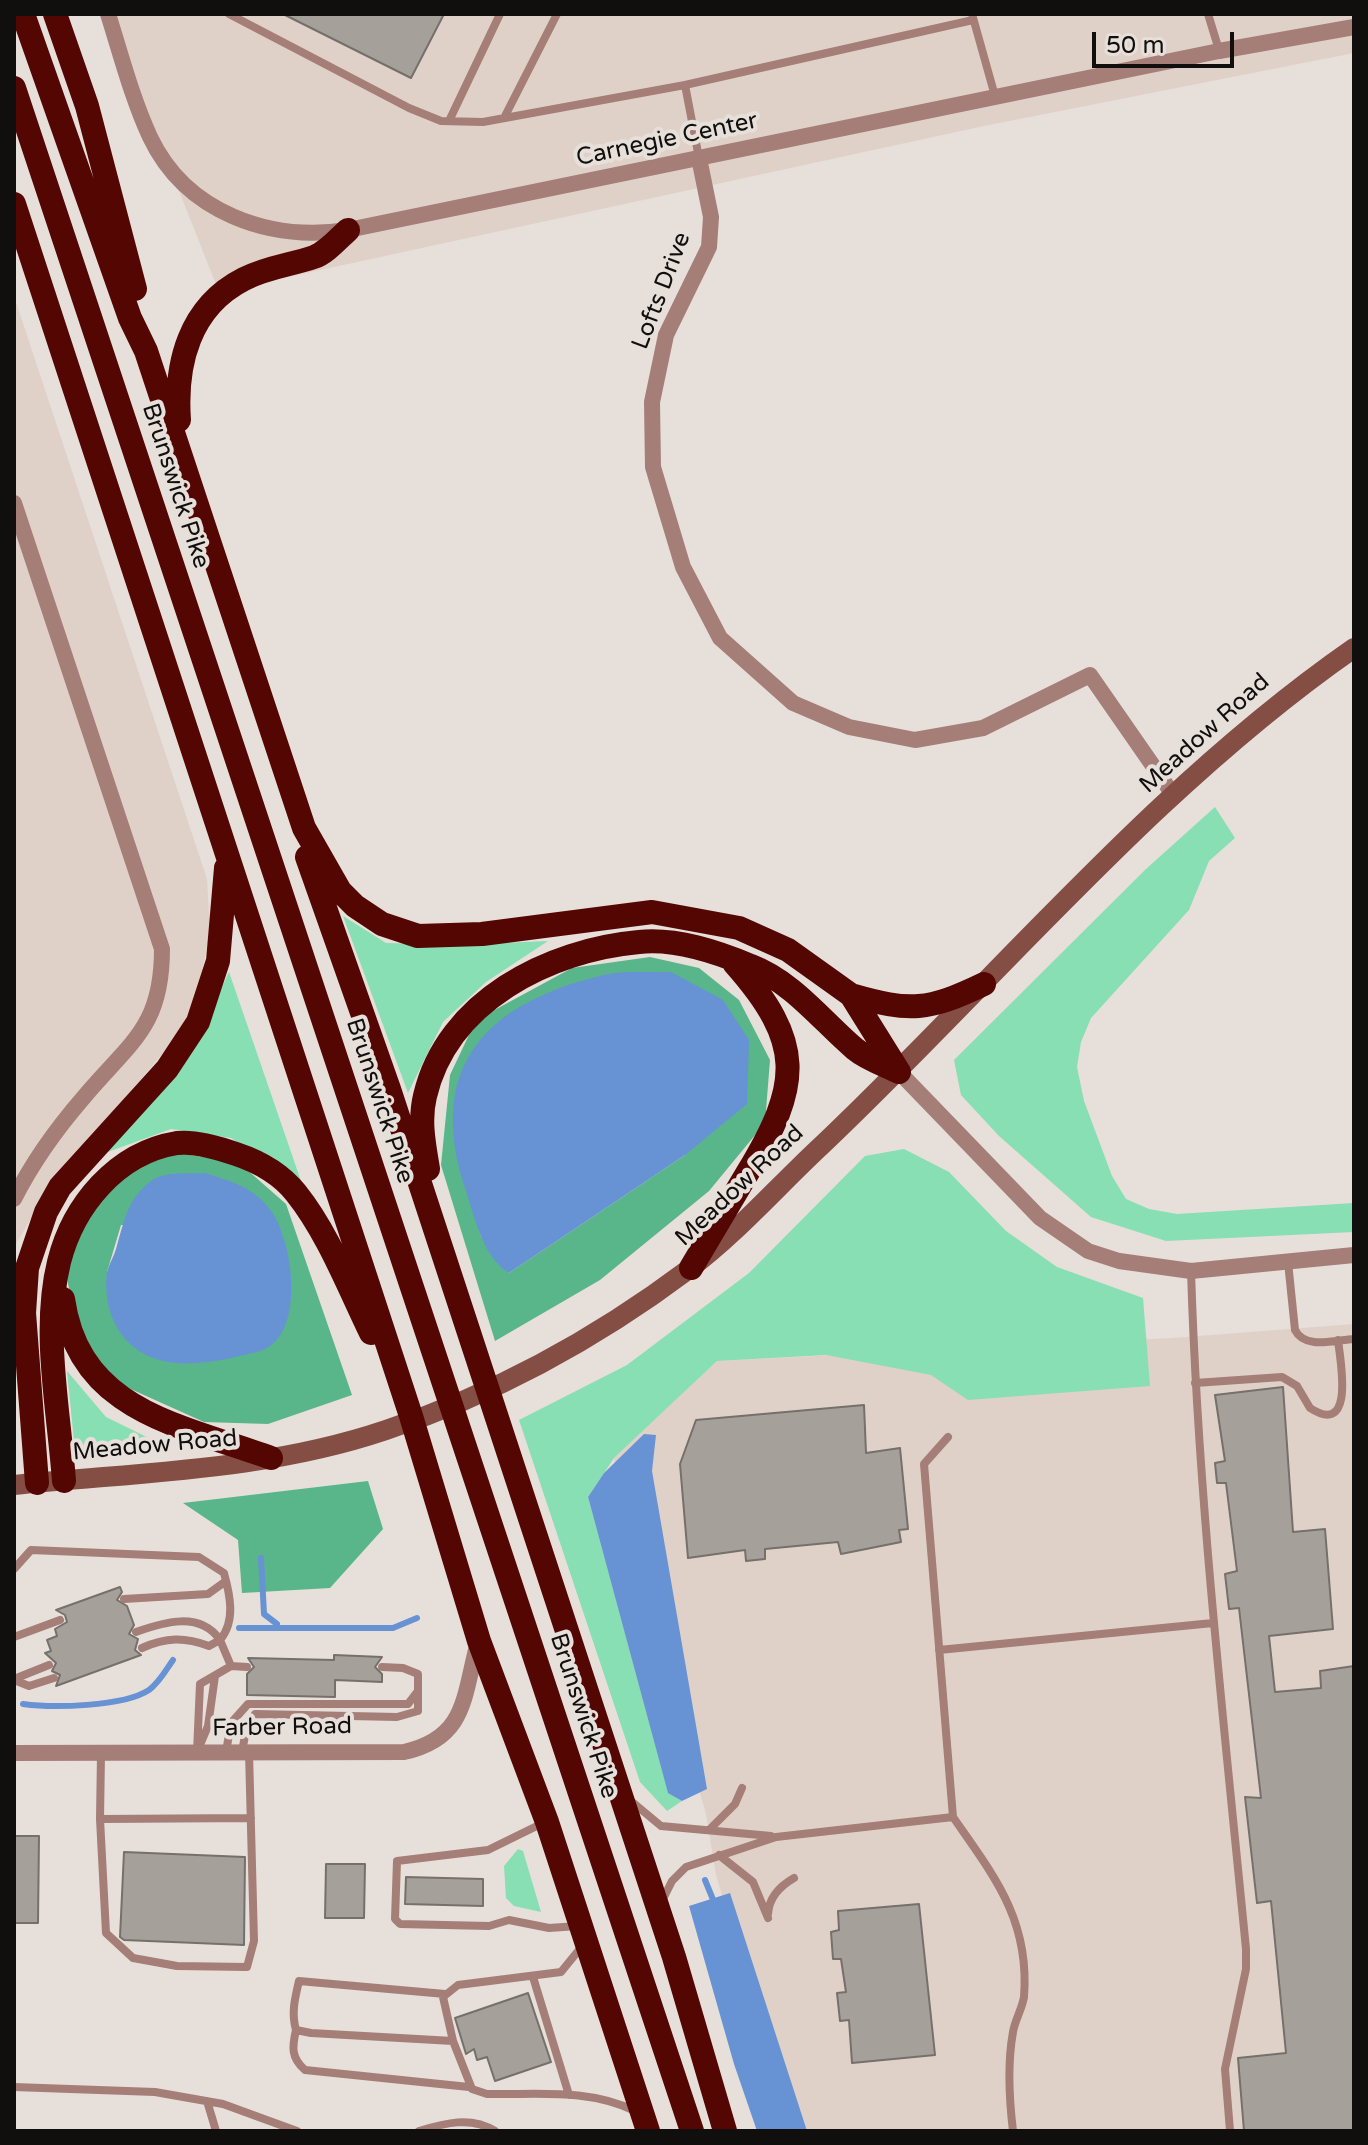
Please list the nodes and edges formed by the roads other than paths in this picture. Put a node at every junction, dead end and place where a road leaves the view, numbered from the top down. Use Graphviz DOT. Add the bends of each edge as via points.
graph roads {
  1 [pos="23,14"];
  2 [pos="55,14"];
  3 [pos="108,14"];
  4 [pos="229,14"];
  5 [pos="500,14"];
  6 [pos="557,14"];
  7 [pos="1208,14"];
  8 [pos="973,17"];
  9 [pos="1354,27"];
  10 [pos="1219,51"];
  11 [pos="685,85"];
  12 [pos="14,88"];
  13 [pos="995,97"];
  14 [pos="504,118"];
  15 [pos="449,121"];
  16 [pos="699,158"];
  17 [pos="14,204"];
  18 [pos="348,230"];
  19 [pos="146,351"];
  20 [pos="181,450"];
  21 [pos="14,503"];
  22 [pos="1354,648"];
  23 [pos="1174,796"];
  24 [pos="304,828"];
  25 [pos="227,857"];
  26 [pos="730,958"];
  27 [pos="984,984"];
  28 [pos="851,995"];
  29 [pos="899,1072"];
  30 [pos="14,1199"];
  31 [pos="1354,1255"];
  32 [pos="1288,1261"];
  33 [pos="445,1263"];
  34 [pos="59,1264"];
  35 [pos="691,1268"];
  36 [pos="1191,1271"];
  37 [pos="1354,1339"];
  38 [pos="1338,1340"];
  39 [pos="1195,1383"];
  40 [pos="411,1416"];
  41 [pos="948,1437"];
  42 [pos="271,1458"];
  43 [pos="64,1481"];
  44 [pos="25,1484"];
  45 [pos="14,1569"];
  46 [pos="226,1581"];
  47 [pos="124,1599"];
  48 [pos="60,1620"];
  49 [pos="1213,1623"];
  50 [pos="136,1632"];
  51 [pos="14,1637"];
  52 [pos="220,1640"];
  53 [pos="479,1641"];
  54 [pos="142,1648"];
  55 [pos="939,1650"];
  56 [pos="49,1665"];
  57 [pos="231,1666"];
  58 [pos="247,1667"];
  59 [pos="382,1667"];
  60 [pos="215,1676"];
  61 [pos="54,1678"];
  62 [pos="14,1679"];
  63 [pos="418,1691"];
  64 [pos="239,1752"];
  65 [pos="14,1753"];
  66 [pos="197,1753"];
  67 [pos="101,1754"];
  68 [pos="616,1786"];
  69 [pos="742,1788"];
  70 [pos="953,1817"];
  71 [pos="251,1818"];
  72 [pos="100,1819"];
  73 [pos="547,1822"];
  74 [pos="710,1829"];
  75 [pos="776,1837"];
  76 [pos="719,1855"];
  77 [pos="794,1878"];
  78 [pos="658,1909"];
  79 [pos="584,1934"];
  80 [pos="533,1977"];
  81 [pos="445,1994"];
  82 [pos="296,2030"];
  83 [pos="453,2041"];
  84 [pos="14,2087"];
  85 [pos="469,2087"];
  86 [pos="569,2095"];
  87 [pos="207,2101"];
  88 [pos="262,2120"];
  89 [pos="645,2123"];
  90 [pos="216,2131"];
  91 [pos="265,2131"];
  92 [pos="297,2131"];
  93 [pos="419,2131"];
  94 [pos="495,2131"];
  95 [pos="692,2131"];
  96 [pos="725,2131"];
  97 [pos="1013,2131"];
  98 [pos="1230,2131"];
  1 -- 19 [label="highway"];
  2 -- 19 [label="highway" via="87,106 142,317"];
  3 -- 18 [label="street, Carnegie Center" via="151,140 191,191 216,209 271,231"];
  4 -- 15 [label="lane" via="409,108"];
  5 -- 15 [label="lane"];
  6 -- 14 [label="lane"];
  7 -- 10 [label="lane"];
  8 -- 11 [label="lane"];
  8 -- 13 [label="lane"];
  9 -- 10 [label="street, Carnegie Center"];
  10 -- 13 [label="street, Carnegie Center"];
  11 -- 14 [label="lane"];
  11 -- 16 [label="lane"];
  12 -- 95 [label="highway, Brunswick Pike"];
  13 -- 16 [label="street, Carnegie Center"];
  14 -- 15 [label="lane"];
  16 -- 18 [label="street, Carnegie Center"];
  16 -- 23 [label="street, Lofts Drive" via="711,217 709,247 666,335 652,402 653,467 683,567 720,638 793,703 849,727 915,740 983,728 1090,675"];
  17 -- 25 [label="highway"];
  18 -- 20 [label="highway" via="318,256 243,279 200,320 187,342 176,381"];
  19 -- 20 [label="highway"];
  20 -- 24 [label="highway"];
  21 -- 30 [label="street" via="162,949 162,968 161,986 141,1035 83,1098"];
  22 -- 23 [label="street, Meadow Road" via="1286,696"];
  23 -- 27 [label="street, Meadow Road"];
  24 -- 28 [label="highway" via="340,891 355,906 382,924 418,936 482,934 652,912 739,928 788,950"];
  24 -- 33 [label="highway" via="303,844"];
  25 -- 40 [label="highway"];
  25 -- 44 [label="highway" via="218,961 198,1022 167,1069 60,1187 30,1256 24,1313"];
  26 -- 29 [label="highway" via="755,967 858,1052"];
  26 -- 33 [label="highway" via="686,945 641,941 596,950 513,981 456,1032 432,1071 422,1136"];
  26 -- 35 [label="highway" via="776,1019 786,1048 786,1097 764,1146"];
  27 -- 28 [label="highway" via="942,1004 911,1007"];
  27 -- 29 [label="street, Meadow Road"];
  28 -- 29 [label="highway"];
  29 -- 35 [label="street, Meadow Road"];
  29 -- 36 [label="street" via="1018,1197 1062,1234 1088,1251 1119,1261"];
  31 -- 32 [label="street"];
  32 -- 36 [label="street"];
  32 -- 38 [label="lane" via="1297,1334 1308,1342"];
  33 -- 68 [label="highway"];
  34 -- 40 [label="highway" via="85,1201 111,1173 141,1157 176,1143 195,1144 264,1164 296,1193 318,1230"];
  34 -- 42 [label="highway" via="75,1347 115,1395 150,1416"];
  34 -- 43 [label="highway" via="52,1326"];
  35 -- 42 [label="street, Meadow Road" via="530,1370 436,1413 349,1441"];
  36 -- 39 [label="lane"];
  37 -- 38 [label="lane"];
  38 -- 39 [label="lane" via="1344,1398 1330,1412 1310,1408 1297,1386 1282,1377"];
  39 -- 49 [label="lane"];
  40 -- 53 [label="highway"];
  41 -- 55 [label="lane" via="924,1464"];
  42 -- 43 [label="street, Meadow Road" via="237,1467"];
  43 -- 44 [label="street, Meadow Road"];
  45 -- 46 [label="lane" via="31,1550 167,1555 199,1557 224,1573"];
  46 -- 47 [label="lane" via="208,1594"];
  46 -- 52 [label="lane" via="231,1597 228,1630"];
  48 -- 51 [label="lane"];
  49 -- 55 [label="lane"];
  49 -- 98 [label="lane" via="1246,1949 1225,2069"];
  50 -- 52 [label="lane" via="190,1621 212,1628"];
  52 -- 54 [label="lane" via="209,1646 187,1637"];
  52 -- 57 [label="lane"];
  53 -- 64 [label="street, Farber Road" via="455,1725 432,1746 404,1752"];
  53 -- 73 [label="highway"];
  55 -- 70 [label="lane"];
  56 -- 62 [label="lane"];
  57 -- 58 [label="lane"];
  57 -- 60 [label="lane"];
  59 -- 63 [label="lane" via="418,1674"];
  60 -- 66 [label="lane" via="208,1726"];
  60 -- 66 [label="lane" via="200,1684"];
  61 -- 62 [label="lane" via="29,1686"];
  63 -- 64 [label="lane" via="418,1711 397,1717 255,1714"];
  63 -- 64 [label="lane" via="408,1704 396,1705 248,1704 231,1723"];
  64 -- 66 [label="street, Farber Road"];
  64 -- 71 [label="lane"];
  65 -- 67 [label="street, Farber Road"];
  66 -- 67 [label="street, Farber Road"];
  67 -- 72 [label="lane"];
  68 -- 74 [label="lane" via="661,1826"];
  68 -- 78 [label="highway"];
  69 -- 74 [label="lane" via="735,1804"];
  70 -- 75 [label="lane"];
  70 -- 97 [label="lane" via="1011,1904 1023,1954 1024,1999 1013,2031 1009,2086"];
  71 -- 72 [label="lane"];
  71 -- 72 [label="lane" via="254,1941 247,1967 177,1966 133,1958 106,1933"];
  73 -- 79 [label="highway"];
  73 -- 79 [label="lane" via="488,1850 397,1861 395,1919 400,1924 489,1926 509,1920"];
  74 -- 75 [label="lane"];
  75 -- 76 [label="lane"];
  76 -- 77 [label="lane" via="753,1882 768,1918 768,1904"];
  76 -- 78 [label="lane" via="686,1867"];
  78 -- 96 [label="highway"];
  79 -- 80 [label="lane" via="561,1972"];
  79 -- 89 [label="highway"];
  80 -- 81 [label="lane" via="458,1985"];
  80 -- 86 [label="lane"];
  81 -- 82 [label="lane" via="299,1981 293,2004"];
  81 -- 83 [label="lane"];
  82 -- 83 [label="lane"];
  82 -- 85 [label="lane" via="292,2050 305,2070"];
  83 -- 85 [label="lane"];
  84 -- 87 [label="lane" via="155,2092"];
  85 -- 86 [label="lane" via="487,2094"];
  86 -- 89 [label="lane" via="613,2100"];
  87 -- 88 [label="lane"];
  87 -- 90 [label="lane"];
  88 -- 91 [label="lane"];
  88 -- 92 [label="lane"];
  93 -- 94 [label="lane" via="459,2121"];
}
